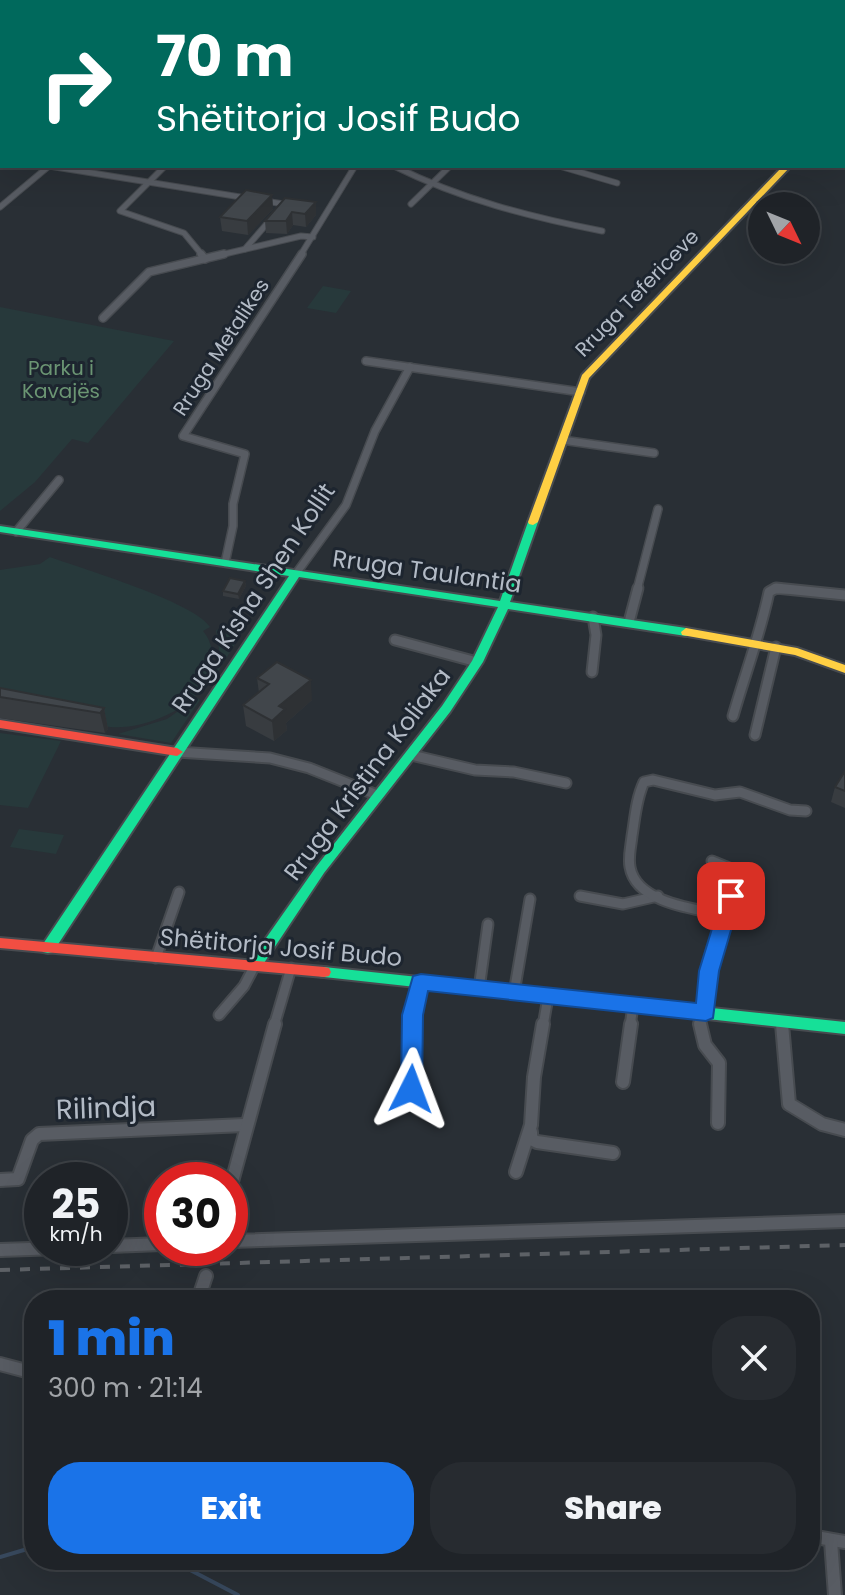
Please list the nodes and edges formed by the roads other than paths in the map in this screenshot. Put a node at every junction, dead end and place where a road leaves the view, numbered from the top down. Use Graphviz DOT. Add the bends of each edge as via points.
graph roads {
  1 [pos="513,0"];
  2 [pos="534,0"];
  3 [pos="47,168"];
  4 [pos="61,168"];
  5 [pos="163,168"];
  6 [pos="354,168"];
  7 [pos="399,168"];
  8 [pos="448,168"];
  9 [pos="566,168"];
  10 [pos="785,168"];
  11 [pos="148,182"];
  12 [pos="617,183"];
  13 [pos="429,184"];
  14 [pos="284,204"];
  15 [pos="411,204"];
  16 [pos="299,206"];
  17 [pos="0,207"];
  18 [pos="314,208"];
  19 [pos="329,211"];
  20 [pos="602,231"];
  21 [pos="313,237"];
  22 [pos="245,249"];
  23 [pos="205,259"];
  24 [pos="103,318"];
  25 [pos="366,361"];
  26 [pos="410,367"];
  27 [pos="581,392"];
  28 [pos="562,440"];
  29 [pos="654,453"];
  30 [pos="59,480"];
  31 [pos="658,509"];
  32 [pos="0,529"];
  33 [pos="16,532"];
  34 [pos="225,563"];
  35 [pos="295,575"];
  36 [pos="845,595"];
  37 [pos="504,605"];
  38 [pos="593,617"];
  39 [pos="629,622"];
  40 [pos="395,640"];
  41 [pos="755,644"];
  42 [pos="776,647"];
  43 [pos="477,662"];
  44 [pos="845,669"];
  45 [pos="592,672"];
  46 [pos="733,716"];
  47 [pos="0,724"];
  48 [pos="755,735"];
  49 [pos="177,752"];
  50 [pos="411,755"];
  51 [pos="566,783"];
  52 [pos="377,795"];
  53 [pos="806,811"];
  54 [pos="712,861"];
  55 [pos="179,892"];
  56 [pos="580,896"];
  57 [pos="658,896"];
  58 [pos="530,899"];
  59 [pos="724,915"];
  60 [pos="488,924"];
  61 [pos="0,943"];
  62 [pos="48,948"];
  63 [pos="156,958"];
  64 [pos="255,965"];
  65 [pos="291,968"];
  66 [pos="421,982"];
  67 [pos="479,989"];
  68 [pos="514,993"];
  69 [pos="548,997"];
  70 [pos="633,1006"];
  71 [pos="701,1012"];
  72 [pos="219,1015"];
  73 [pos="782,1021"];
  74 [pos="845,1028"];
  75 [pos="623,1082"];
  76 [pos="411,1089"];
  77 [pos="718,1123"];
  78 [pos="245,1125"];
  79 [pos="531,1125"];
  80 [pos="845,1130"];
  81 [pos="613,1153"];
  82 [pos="236,1162"];
  83 [pos="516,1172"];
  84 [pos="0,1180"];
  85 [pos="845,1221"];
  86 [pos="248,1240"];
  87 [pos="24,1249"];
  88 [pos="0,1250"];
  89 [pos="206,1276"];
  90 [pos="201,1290"];
  91 [pos="1,1367"];
  92 [pos="24,1371"];
  93 [pos="838,1542"];
  94 [pos="835,1595"];
  1 -- 2 [label="street"];
  3 -- 17 [label="street"];
  4 -- 11 [label="street"];
  5 -- 11 [label="street"];
  6 -- 19 [label="street, Rruga Metalikes"];
  7 -- 13 [label="street"];
  8 -- 13 [label="street"];
  9 -- 12 [label="street"];
  10 -- 27 [label="street, Rruga Tefericeve" via="591,369"];
  11 -- 14 [label="street"];
  11 -- 23 [label="street" via="120,211 184,233"];
  13 -- 15 [label="street"];
  13 -- 20 [label="street" via="545,220"];
  14 -- 16 [label="street"];
  14 -- 22 [label="street"];
  18 -- 19 [label="street"];
  19 -- 21 [label="street, Rruga Metalikes"];
  21 -- 22 [label="street"];
  21 -- 34 [label="street, Rruga Metalikes" via="183,436 245,454"];
  22 -- 23 [label="street"];
  23 -- 24 [label="street" via="146,274"];
  25 -- 26 [label="street"];
  26 -- 27 [label="street"];
  26 -- 35 [label="street, Rruga Kisha Shen Kollit" via="375,431 346,505"];
  27 -- 28 [label="street, Rruga Tefericeve"];
  28 -- 29 [label="street"];
  28 -- 37 [label="street, Rruga Tefericeve"];
  30 -- 33 [label="street"];
  31 -- 39 [label="street"];
  32 -- 33 [label="street, Rruga Taulantia"];
  33 -- 34 [label="street, Rruga Taulantia"];
  34 -- 35 [label="street, Rruga Taulantia"];
  35 -- 37 [label="street, Rruga Taulantia"];
  35 -- 49 [label="street, Rruga Kisha Shen Kollit"];
  36 -- 41 [label="street" via="772,589"];
  37 -- 38 [label="street, Rruga Taulantia"];
  37 -- 43 [label="street, Rruga Kristina Koliaka"];
  38 -- 39 [label="street, Rruga Taulantia"];
  38 -- 45 [label="street"];
  39 -- 41 [label="street, Rruga Taulantia"];
  40 -- 43 [label="street"];
  41 -- 42 [label="street, Rruga Taulantia"];
  41 -- 46 [label="street"];
  42 -- 44 [label="street, Rruga Taulantia"];
  42 -- 48 [label="street"];
  43 -- 50 [label="street, Rruga Kristina Koliaka"];
  47 -- 49 [label="street"];
  49 -- 52 [label="street" via="270,758"];
  49 -- 62 [label="street, Rruga Kisha Shen Kollit"];
  50 -- 51 [label="street"];
  50 -- 52 [label="street, Rruga Kristina Koliaka"];
  52 -- 64 [label="street, Rruga Kristina Koliaka"];
  53 -- 57 [label="street" via="740,792 715,795 644,782 630,868 633,877"];
  54 -- 59 [label="street" via="739,872"];
  55 -- 63 [label="street"];
  56 -- 57 [label="street" via="623,904"];
  57 -- 59 [label="street"];
  58 -- 68 [label="street"];
  59 -- 71 [label="street"];
  60 -- 67 [label="street"];
  61 -- 62 [label="street, Shëtitorja Josif Budo"];
  62 -- 63 [label="street, Shëtitorja Josif Budo"];
  63 -- 64 [label="street, Shëtitorja Josif Budo"];
  64 -- 65 [label="street, Shëtitorja Josif Budo"];
  64 -- 72 [label="street"];
  65 -- 66 [label="street, Shëtitorja Josif Budo"];
  65 -- 78 [label="street"];
  66 -- 67 [label="street, Shëtitorja Josif Budo"];
  66 -- 76 [label="street" via="412,1015"];
  67 -- 68 [label="street, Shëtitorja Josif Budo"];
  68 -- 69 [label="street, Shëtitorja Josif Budo"];
  69 -- 70 [label="street, Shëtitorja Josif Budo"];
  69 -- 79 [label="street"];
  70 -- 71 [label="street, Shëtitorja Josif Budo"];
  70 -- 75 [label="street"];
  71 -- 73 [label="street, Shëtitorja Josif Budo"];
  71 -- 77 [label="street" via="705,1045 719,1063"];
  73 -- 74 [label="street, Shëtitorja Josif Budo"];
  73 -- 80 [label="street" via="789,1104 822,1124"];
  78 -- 82 [label="street"];
  78 -- 84 [label="street, Rilindja" via="39,1134 18,1179"];
  79 -- 81 [label="street" via="531,1139 537,1142"];
  79 -- 83 [label="street"];
  85 -- 86 [label="street"];
  87 -- 88 [label="street"];
  89 -- 90 [label="street"];
  91 -- 92 [label="street"];
  93 -- 94 [label="street"];
}
